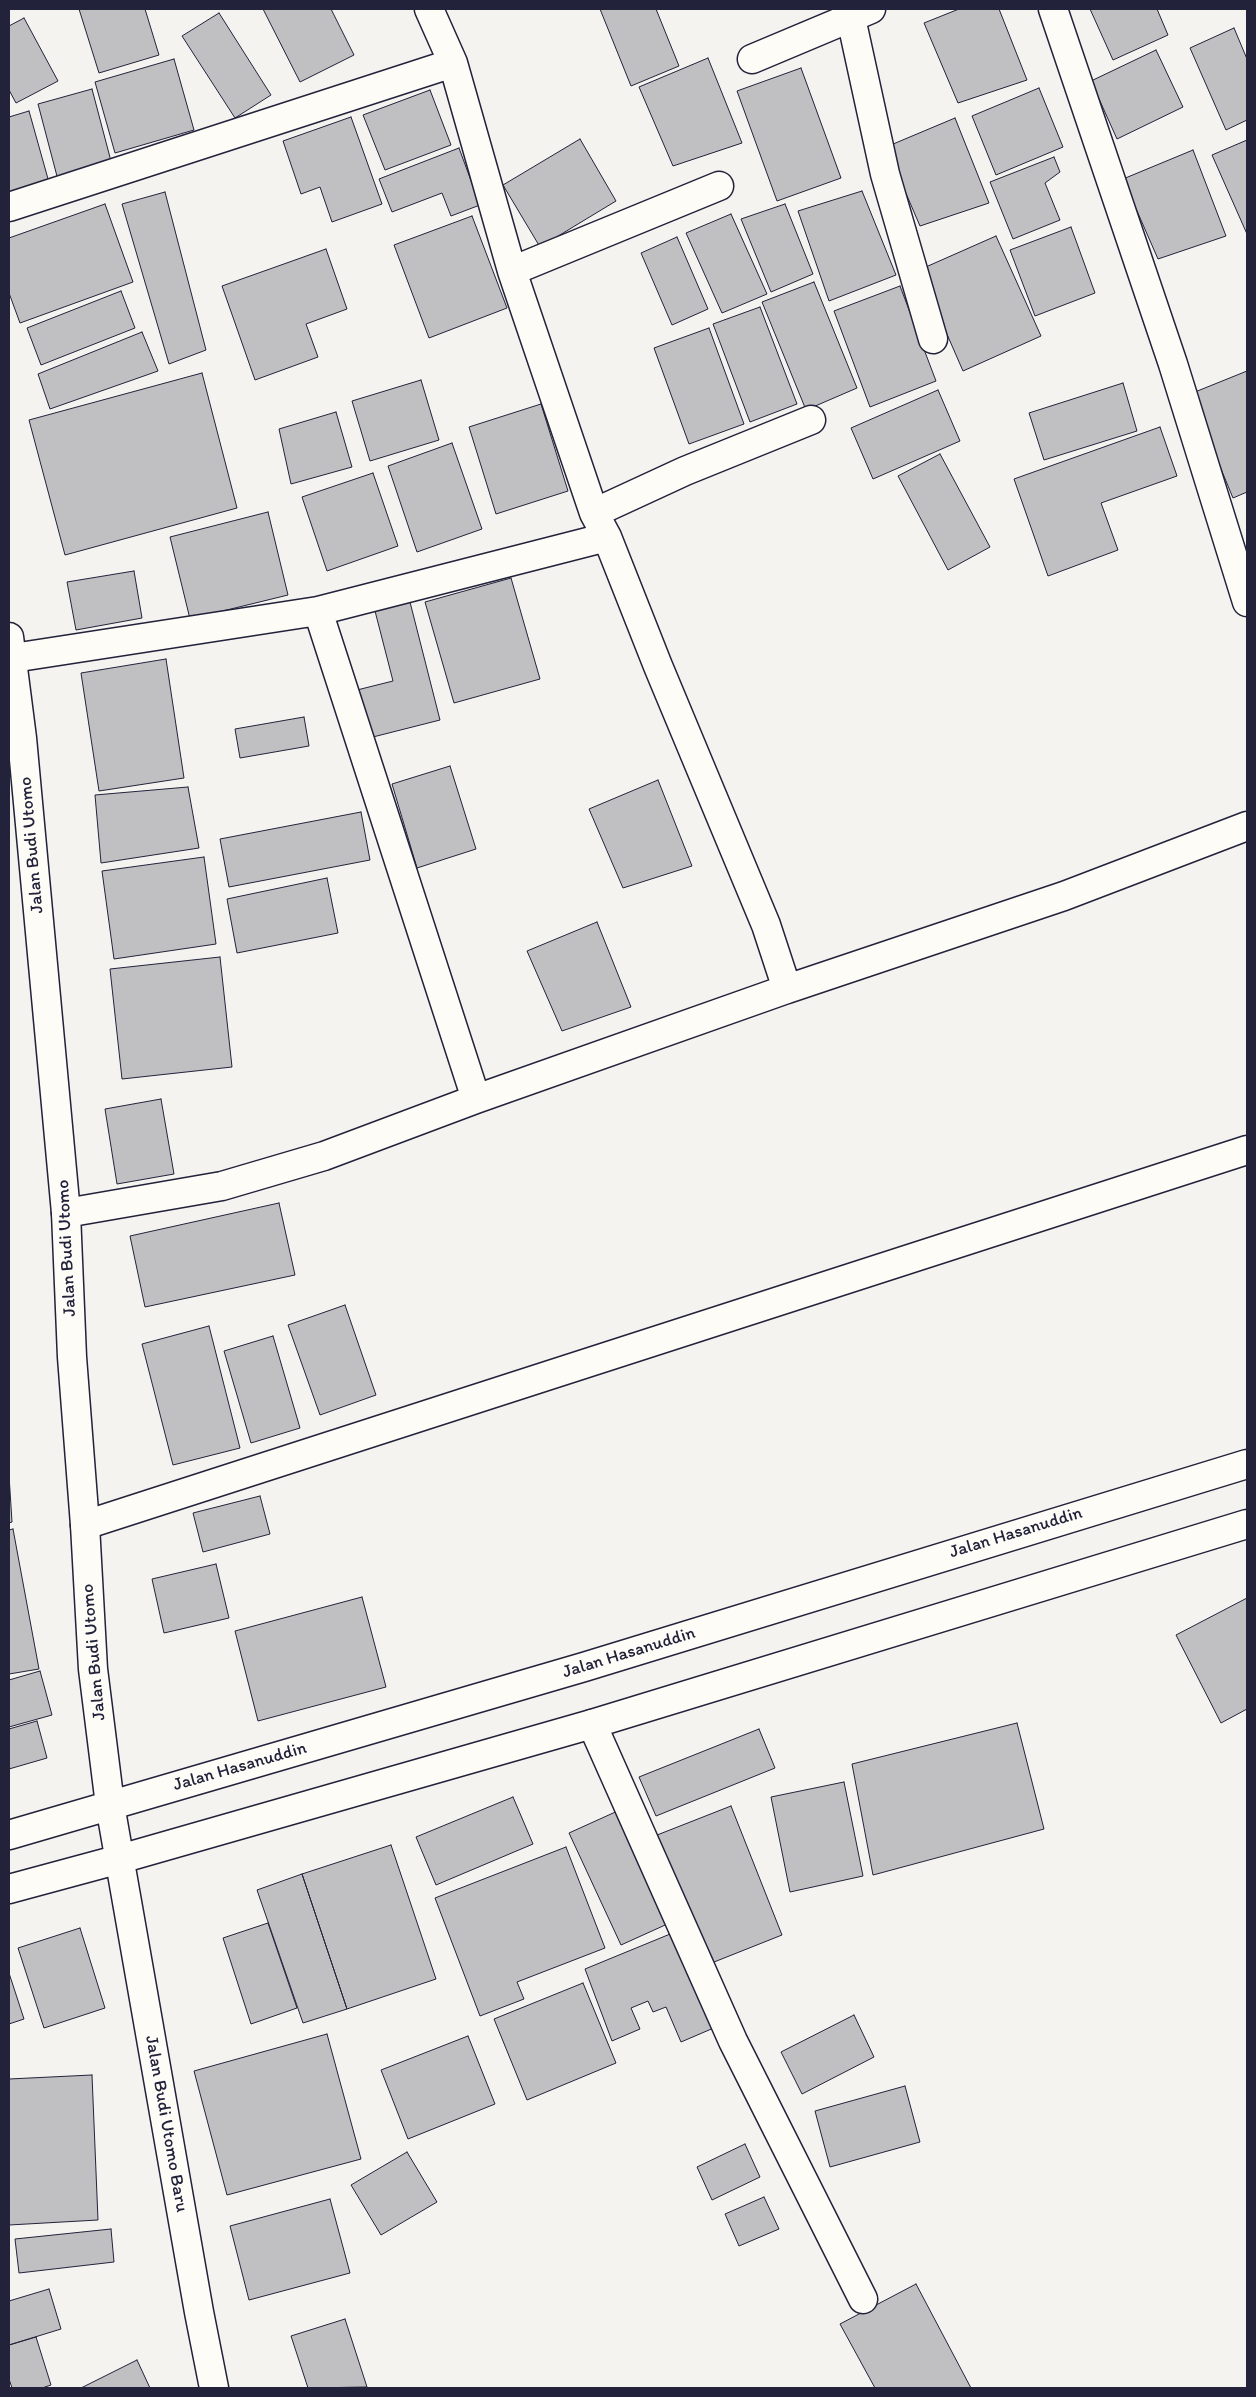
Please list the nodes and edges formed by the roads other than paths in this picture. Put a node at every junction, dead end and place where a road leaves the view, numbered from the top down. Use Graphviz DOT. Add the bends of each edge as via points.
graph roads {
  1 [pos="429,9"];
  2 [pos="1053,9"];
  3 [pos="861,13"];
  4 [pos="752,59"];
  5 [pos="453,63"];
  6 [pos="719,186"];
  7 [pos="9,207"];
  8 [pos="512,271"];
  9 [pos="933,338"];
  10 [pos="811,420"];
  11 [pos="594,513"];
  12 [pos="608,537"];
  13 [pos="1247,602"];
  14 [pos="318,611"];
  15 [pos="11,648"];
  16 [pos="15,739"];
  17 [pos="1247,826"];
  18 [pos="787,989"];
  19 [pos="476,1099"];
  20 [pos="1247,1150"];
  21 [pos="66,1213"];
  22 [pos="1247,1464"];
  23 [pos="1247,1524"];
  24 [pos="86,1525"];
  25 [pos="592,1724"];
  26 [pos="110,1805"];
  27 [pos="9,1835"];
  28 [pos="120,1859"];
  29 [pos="9,1888"];
  30 [pos="863,2299"];
  31 [pos="214,2388"];
  1 -- 5 [label="street"];
  2 -- 13 [label="street" via="1173,364"];
  3 -- 4 [label="street"];
  3 -- 9 [label="street" via="885,174"];
  5 -- 7 [label="street"];
  5 -- 8 [label="street"];
  6 -- 8 [label="street"];
  8 -- 11 [label="street"];
  10 -- 11 [label="street" via="685,471"];
  11 -- 12 [label="street"];
  12 -- 14 [label="street"];
  12 -- 18 [label="street" via="766,925"];
  14 -- 15 [label="street"];
  14 -- 19 [label="street"];
  15 -- 16 [label="street, Jalan Budi Utomo"];
  16 -- 21 [label="street, Jalan Budi Utomo"];
  17 -- 18 [label="street" via="1064,896"];
  18 -- 19 [label="street"];
  19 -- 21 [label="street" via="324,1156 222,1186"];
  20 -- 24 [label="street"];
  21 -- 24 [label="street, Jalan Budi Utomo" via="72,1357"];
  22 -- 26 [label="street, Jalan Hasanuddin" via="584,1667"];
  23 -- 25 [label="street"];
  24 -- 26 [label="street, Jalan Budi Utomo" via="93,1669"];
  25 -- 28 [label="street"];
  25 -- 30 [label="street" via="733,2041"];
  26 -- 27 [label="street, Jalan Hasanuddin"];
  26 -- 28 [label="street, Jalan Budi Utomo"];
  28 -- 29 [label="street"];
  28 -- 31 [label="street, Jalan Budi Utomo Baru"];
}
